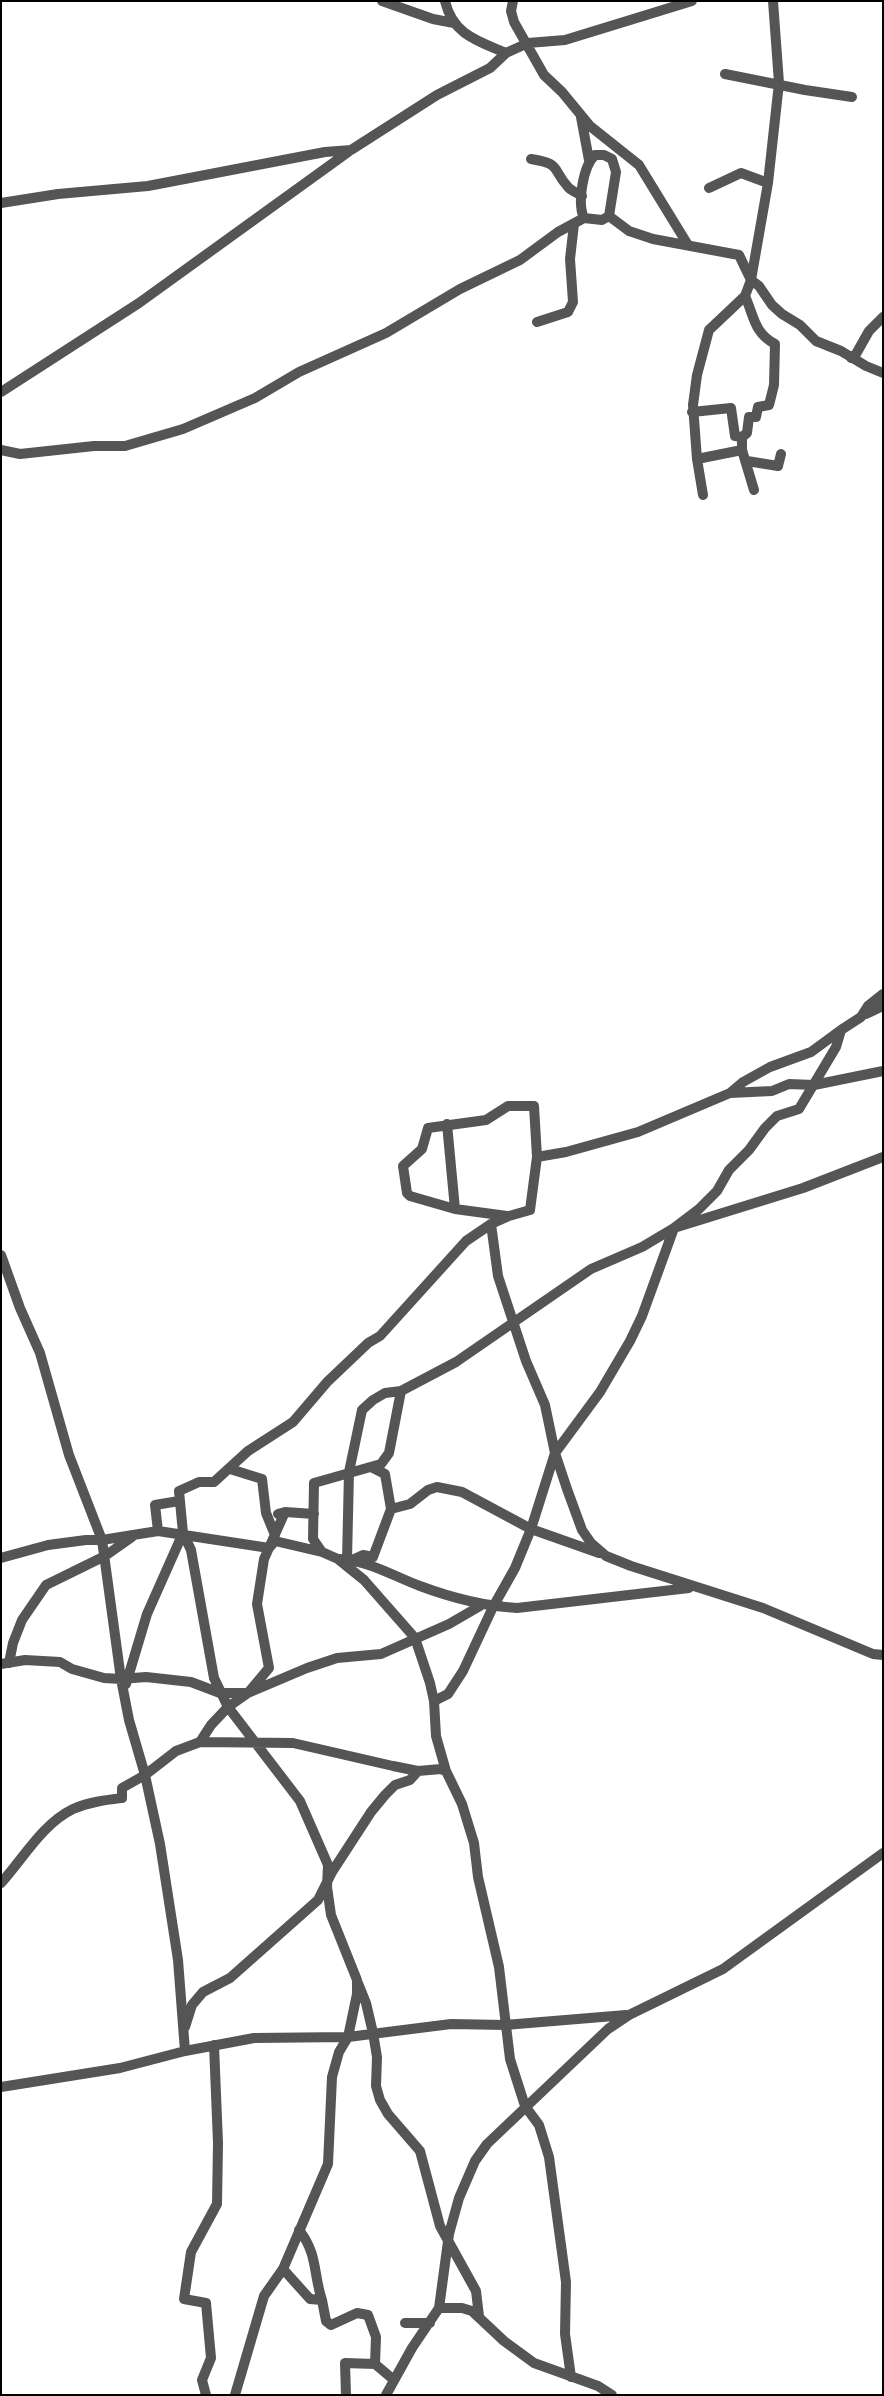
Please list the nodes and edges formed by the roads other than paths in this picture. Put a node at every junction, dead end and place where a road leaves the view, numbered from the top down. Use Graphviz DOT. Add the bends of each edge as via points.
graph roads {
  1 [pos="382,1"];
  2 [pos="445,1"];
  3 [pos="513,1"];
  4 [pos="692,1"];
  5 [pos="773,1"];
  6 [pos="454,23"];
  7 [pos="528,43"];
  8 [pos="506,53"];
  9 [pos="725,74"];
  10 [pos="780,83"];
  11 [pos="852,97"];
  12 [pos="579,112"];
  13 [pos="351,150"];
  14 [pos="531,159"];
  15 [pos="589,160"];
  16 [pos="768,183"];
  17 [pos="709,188"];
  18 [pos="582,196"];
  19 [pos="1,203"];
  20 [pos="609,216"];
  21 [pos="584,218"];
  22 [pos="574,224"];
  23 [pos="688,245"];
  24 [pos="751,280"];
  25 [pos="745,296"];
  26 [pos="883,316"];
  27 [pos="538,322"];
  28 [pos="851,358"];
  29 [pos="883,373"];
  30 [pos="1,392"];
  31 [pos="692,412"];
  32 [pos="742,437"];
  33 [pos="1,450"];
  34 [pos="742,450"];
  35 [pos="781,454"];
  36 [pos="696,459"];
  37 [pos="747,461"];
  38 [pos="754,490"];
  39 [pos="703,494"];
  40 [pos="883,994"];
  41 [pos="883,1006"];
  42 [pos="861,1017"];
  43 [pos="842,1030"];
  44 [pos="883,1071"];
  45 [pos="814,1085"];
  46 [pos="730,1093"];
  47 [pos="447,1124"];
  48 [pos="537,1157"];
  49 [pos="883,1157"];
  50 [pos="455,1209"];
  51 [pos="509,1216"];
  52 [pos="491,1224"];
  53 [pos="674,1228"];
  54 [pos="1,1255"];
  55 [pos="514,1320"];
  56 [pos="401,1391"];
  57 [pos="555,1453"];
  58 [pos="371,1467"];
  59 [pos="230,1469"];
  60 [pos="350,1472"];
  61 [pos="179,1501"];
  62 [pos="391,1510"];
  63 [pos="284,1512"];
  64 [pos="314,1514"];
  65 [pos="269,1516"];
  66 [pos="531,1530"];
  67 [pos="158,1531"];
  68 [pos="183,1533"];
  69 [pos="135,1535"];
  70 [pos="102,1540"];
  71 [pos="273,1540"];
  72 [pos="105,1556"];
  73 [pos="606,1556"];
  74 [pos="1,1558"];
  75 [pos="346,1560"];
  76 [pos="697,1588"];
  77 [pos="480,1606"];
  78 [pos="493,1607"];
  79 [pos="415,1638"];
  80 [pos="883,1655"];
  81 [pos="5,1663"];
  82 [pos="124,1683"];
  83 [pos="220,1693"];
  84 [pos="248,1693"];
  85 [pos="434,1701"];
  86 [pos="228,1707"];
  87 [pos="200,1742"];
  88 [pos="256,1744"];
  89 [pos="418,1771"];
  90 [pos="446,1771"];
  91 [pos="145,1775"];
  92 [pos="883,1853"];
  93 [pos="1,1883"];
  94 [pos="327,1887"];
  95 [pos="357,1980"];
  96 [pos="629,2015"];
  97 [pos="505,2025"];
  98 [pos="373,2034"];
  99 [pos="183,2035"];
  100 [pos="348,2038"];
  101 [pos="214,2045"];
  102 [pos="185,2051"];
  103 [pos="1,2087"];
  104 [pos="525,2106"];
  105 [pos="299,2230"];
  106 [pos="448,2240"];
  107 [pos="283,2269"];
  108 [pos="322,2300"];
  109 [pos="440,2308"];
  110 [pos="479,2316"];
  111 [pos="405,2323"];
  112 [pos="430,2323"];
  113 [pos="376,2364"];
  114 [pos="571,2378"];
  115 [pos="394,2380"];
  116 [pos="206,2395"];
  117 [pos="235,2395"];
  118 [pos="346,2395"];
  119 [pos="386,2395"];
  120 [pos="612,2395"];
  1 -- 6 [label="street"];
  2 -- 6 [label="street"];
  3 -- 7 [label="street" via="514,22"];
  4 -- 7 [label="street" via="565,40"];
  5 -- 10 [label="street"];
  6 -- 8 [label="street" via="466,35"];
  7 -- 8 [label="street"];
  7 -- 12 [label="street" via="544,75"];
  8 -- 13 [label="street" via="490,68 436,95"];
  9 -- 10 [label="street"];
  10 -- 11 [label="street"];
  10 -- 16 [label="street"];
  12 -- 15 [label="street"];
  12 -- 23 [label="street" via="590,126 639,165"];
  13 -- 19 [label="street" via="325,152 148,186"];
  13 -- 30 [label="street" via="139,304"];
  14 -- 18 [label="street" via="557,167 568,188"];
  15 -- 18 [label="street"];
  15 -- 20 [label="street" via="595,155 612,159 616,172"];
  16 -- 17 [label="street" via="741,173"];
  16 -- 24 [label="street"];
  18 -- 21 [label="street"];
  20 -- 21 [label="street" via="602,220"];
  20 -- 23 [label="street" via="629,231"];
  21 -- 22 [label="street"];
  22 -- 27 [label="street" via="570,259 573,302 568,312"];
  22 -- 33 [label="street" via="520,260 460,289 386,333 183,429 125,446 20,454"];
  23 -- 24 [label="street" via="739,255"];
  24 -- 25 [label="street"];
  24 -- 28 [label="street" via="772,305 816,341"];
  25 -- 31 [label="street" via="709,330 697,375"];
  25 -- 32 [label="street" via="757,328 764,338 775,344 775,372 769,405 758,406 756,417 749,417 747,433"];
  26 -- 28 [label="street"];
  28 -- 29 [label="street"];
  31 -- 32 [label="street" via="731,408 734,436"];
  31 -- 36 [label="street"];
  32 -- 34 [label="street"];
  34 -- 36 [label="street"];
  34 -- 37 [label="street"];
  35 -- 37 [label="street" via="778,466"];
  36 -- 39 [label="street"];
  37 -- 38 [label="street"];
  40 -- 42 [label="street" via="868,1006"];
  41 -- 42 [label="street"];
  42 -- 43 [label="street"];
  43 -- 45 [label="street"];
  43 -- 46 [label="street" via="811,1052 770,1067"];
  44 -- 45 [label="street"];
  45 -- 46 [label="street" via="789,1084 772,1091"];
  45 -- 53 [label="street" via="799,1109 777,1116 728,1170 717,1191"];
  46 -- 48 [label="street" via="638,1132"];
  47 -- 48 [label="street" via="486,1120 508,1106 534,1106"];
  47 -- 50 [label="street"];
  47 -- 50 [label="street" via="428,1128 422,1149 404,1164 403,1170 408,1195"];
  48 -- 51 [label="street" via="530,1210"];
  49 -- 53 [label="street" via="803,1188"];
  50 -- 51 [label="street"];
  51 -- 52 [label="street"];
  52 -- 55 [label="street" via="498,1276"];
  52 -- 59 [label="street" via="466,1241 380,1336 368,1343 328,1381 293,1422 248,1451"];
  53 -- 55 [label="street" via="642,1247 591,1269"];
  53 -- 57 [label="street" via="630,1340 600,1392"];
  54 -- 70 [label="street" via="40,1353 72,1464"];
  55 -- 56 [label="street" via="456,1362"];
  55 -- 57 [label="street" via="545,1405"];
  56 -- 58 [label="street" via="389,1452 381,1464"];
  56 -- 60 [label="street" via="385,1394 362,1410"];
  57 -- 66 [label="street"];
  57 -- 73 [label="street" via="582,1530"];
  58 -- 60 [label="street"];
  58 -- 62 [label="street" via="385,1474"];
  59 -- 61 [label="street" via="214,1482 199,1482 182,1488"];
  59 -- 65 [label="street" via="261,1478"];
  60 -- 64 [label="street" via="314,1483"];
  60 -- 75 [label="street"];
  61 -- 67 [label="street" via="154,1505"];
  61 -- 68 [label="street"];
  62 -- 66 [label="street" via="410,1504 428,1490 438,1488 462,1492"];
  62 -- 75 [label="street" via="373,1557 363,1555"];
  63 -- 64 [label="street"];
  63 -- 65 [label="street"];
  63 -- 71 [label="street"];
  64 -- 75 [label="street" via="313,1539 322,1552"];
  65 -- 71 [label="street"];
  66 -- 73 [label="street"];
  66 -- 78 [label="street"];
  67 -- 68 [label="street"];
  67 -- 69 [label="street"];
  68 -- 71 [label="street"];
  68 -- 82 [label="street" via="147,1614"];
  68 -- 83 [label="street" via="191,1550 210,1661"];
  69 -- 70 [label="street"];
  69 -- 72 [label="street"];
  70 -- 72 [label="street"];
  70 -- 74 [label="street" via="48,1545"];
  71 -- 75 [label="street" via="314,1548"];
  71 -- 84 [label="street" via="264,1559 257,1604 269,1668"];
  72 -- 81 [label="street" via="46,1585 22,1620"];
  72 -- 82 [label="street"];
  73 -- 76 [label="street"];
  75 -- 77 [label="street" via="377,1567"];
  75 -- 79 [label="street"];
  76 -- 78 [label="street" via="517,1608"];
  76 -- 80 [label="street" via="763,1608 873,1654"];
  77 -- 78 [label="street"];
  77 -- 79 [label="street"];
  78 -- 85 [label="street" via="463,1671 448,1694"];
  79 -- 84 [label="street" via="381,1654 337,1658"];
  79 -- 85 [label="street"];
  81 -- 82 [label="street" via="25,1660 60,1662 72,1669"];
  82 -- 83 [label="street" via="146,1677 191,1682"];
  82 -- 91 [label="street" via="128,1720"];
  83 -- 84 [label="street"];
  83 -- 86 [label="street"];
  84 -- 86 [label="street"];
  85 -- 90 [label="street" via="436,1736"];
  86 -- 87 [label="street"];
  86 -- 88 [label="street"];
  87 -- 88 [label="street"];
  87 -- 91 [label="street" via="176,1751"];
  88 -- 89 [label="street" via="293,1743"];
  88 -- 94 [label="street" via="300,1801 328,1865"];
  89 -- 90 [label="street"];
  89 -- 94 [label="street" via="410,1780 395,1785 380,1800 332,1872"];
  90 -- 97 [label="street" via="462,1804 474,1842 478,1877 499,1967"];
  91 -- 93 [label="street" via="122,1788 122,1798 73,1809 59,1819"];
  91 -- 99 [label="street" via="160,1844 178,1960"];
  92 -- 96 [label="street" via="723,1969"];
  94 -- 95 [label="street" via="331,1915"];
  94 -- 99 [label="street" via="309,1910 230,1978 203,1992 192,2004"];
  95 -- 98 [label="street"];
  95 -- 100 [label="street"];
  96 -- 97 [label="street"];
  96 -- 104 [label="street" via="608,2028"];
  97 -- 98 [label="street" via="458,2023"];
  97 -- 104 [label="street" via="510,2059"];
  98 -- 100 [label="street"];
  98 -- 106 [label="street" via="377,2056 376,2086 380,2100 420,2151 440,2226"];
  99 -- 102 [label="street"];
  100 -- 101 [label="street" via="254,2038"];
  100 -- 105 [label="street" via="339,2052 332,2077 328,2164"];
  101 -- 102 [label="street"];
  101 -- 116 [label="street" via="217,2204 191,2252 184,2299 206,2303 211,2358 202,2380"];
  102 -- 103 [label="street" via="120,2068"];
  104 -- 106 [label="street" via="487,2144 475,2161 459,2198"];
  104 -- 114 [label="street" via="539,2126 549,2156 566,2282 566,2334"];
  105 -- 107 [label="street"];
  105 -- 108 [label="street" via="310,2244"];
  106 -- 109 [label="street"];
  106 -- 110 [label="street" via="476,2291"];
  107 -- 108 [label="street" via="310,2299"];
  107 -- 117 [label="street" via="264,2296"];
  108 -- 113 [label="street" via="326,2321 332,2324 357,2314 368,2315 376,2337"];
  109 -- 110 [label="street" via="462,2308"];
  109 -- 112 [label="street"];
  110 -- 114 [label="street" via="504,2341 531,2360"];
  111 -- 112 [label="street"];
  112 -- 115 [label="street"];
  113 -- 115 [label="street"];
  113 -- 118 [label="street" via="345,2363"];
  114 -- 120 [label="street" via="598,2386"];
  115 -- 119 [label="street"];
}
